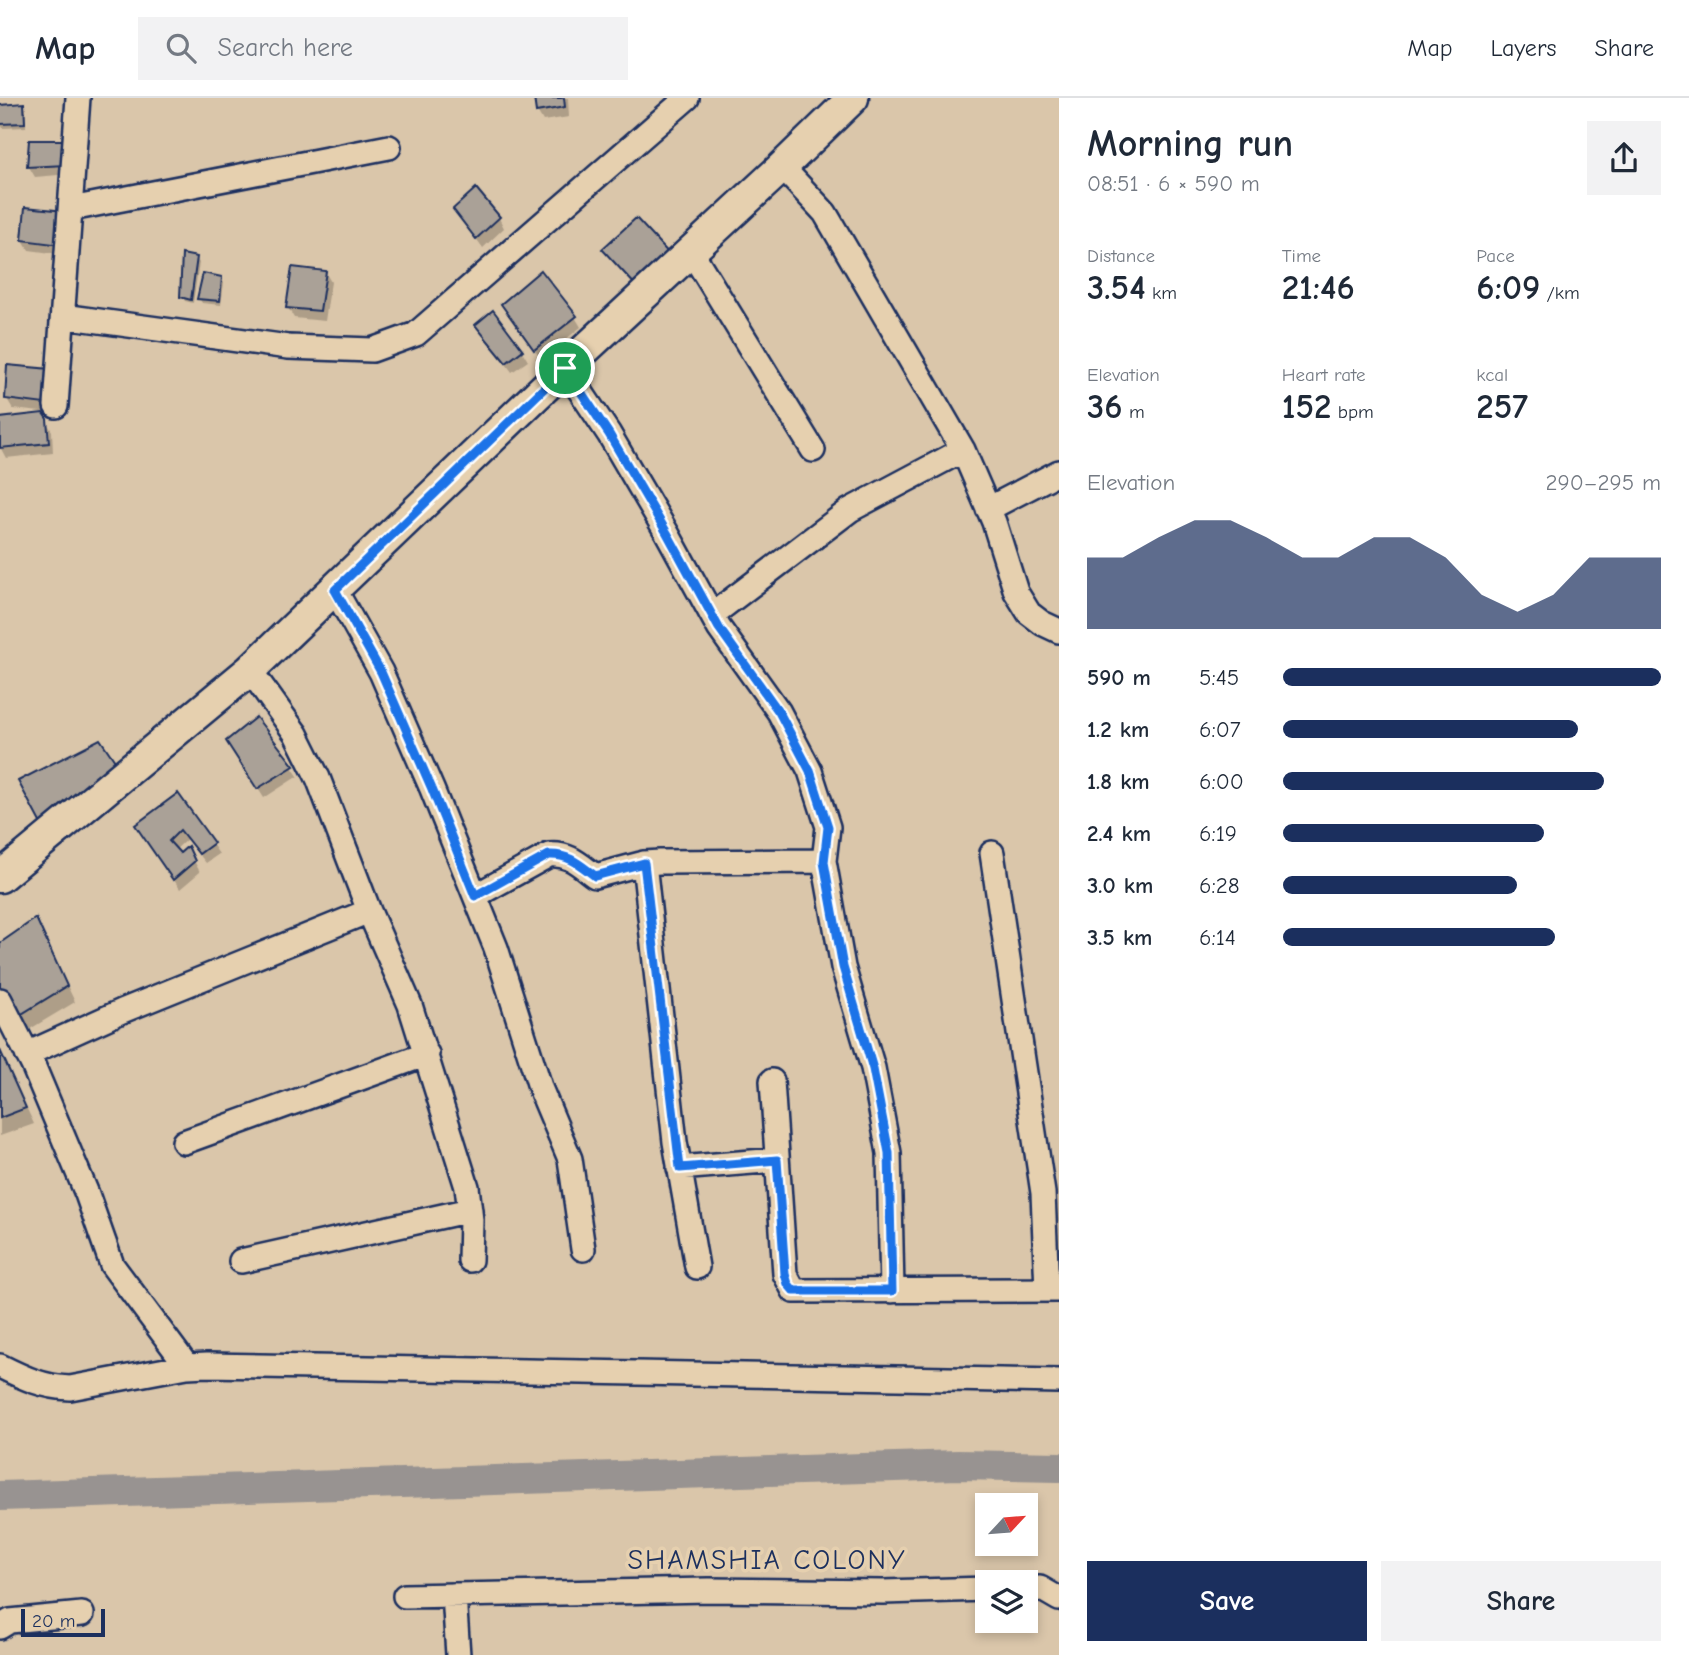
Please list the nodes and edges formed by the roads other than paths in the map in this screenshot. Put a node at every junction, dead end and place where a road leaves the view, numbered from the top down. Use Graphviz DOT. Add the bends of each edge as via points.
graph roads {
  1 [pos="78,98"];
  2 [pos="687,98"];
  3 [pos="853,98"];
  4 [pos="389,147"];
  5 [pos="782,167"];
  6 [pos="71,209"];
  7 [pos="691,251"];
  8 [pos="63,316"];
  9 [pos="565,368"];
  10 [pos="56,406"];
  11 [pos="814,450"];
  12 [pos="963,450"];
  13 [pos="1059,471"];
  14 [pos="988,509"];
  15 [pos="335,590"];
  16 [pos="712,615"];
  17 [pos="1059,631"];
  18 [pos="250,670"];
  19 [pos="992,853"];
  20 [pos="824,862"];
  21 [pos="644,863"];
  22 [pos="0,877"];
  23 [pos="475,896"];
  24 [pos="369,911"];
  25 [pos="0,1000"];
  26 [pos="27,1054"];
  27 [pos="427,1054"];
  28 [pos="772,1081"];
  29 [pos="184,1142"];
  30 [pos="777,1160"];
  31 [pos="680,1168"];
  32 [pos="470,1210"];
  33 [pos="583,1249"];
  34 [pos="470,1260"];
  35 [pos="241,1261"];
  36 [pos="698,1267"];
  37 [pos="1053,1290"];
  38 [pos="892,1291"];
  39 [pos="0,1366"];
  40 [pos="187,1366"];
  41 [pos="1059,1381"];
  42 [pos="1038,1588"];
  43 [pos="975,1590"];
  44 [pos="454,1595"];
  45 [pos="405,1596"];
  46 [pos="1059,1599"];
  47 [pos="82,1614"];
  48 [pos="0,1627"];
  49 [pos="458,1655"];
  1 -- 6 [label="street"];
  2 -- 8 [label="street" via="416,334 372,350 288,347"];
  3 -- 5 [label="street"];
  4 -- 6 [label="street"];
  5 -- 7 [label="street"];
  5 -- 12 [label="street" via="825,214"];
  6 -- 8 [label="street"];
  7 -- 9 [label="street"];
  7 -- 11 [label="street"];
  8 -- 10 [label="street"];
  9 -- 15 [label="street"];
  9 -- 16 [label="street" via="609,434"];
  12 -- 14 [label="street"];
  12 -- 16 [label="street" via="850,510"];
  13 -- 14 [label="street"];
  14 -- 17 [label="street" via="1016,592 1029,613"];
  15 -- 18 [label="street"];
  15 -- 23 [label="street" via="381,672"];
  16 -- 20 [label="street" via="779,712 810,771 828,827"];
  18 -- 22 [label="street"];
  18 -- 24 [label="street" via="296,734 318,778"];
  19 -- 37 [label="street" via="1043,1193"];
  20 -- 21 [label="street"];
  20 -- 38 [label="street" via="843,967 873,1069 889,1153"];
  21 -- 23 [label="street" via="595,876 570,857 549,855"];
  21 -- 31 [label="street"];
  23 -- 33 [label="street" via="541,1090 570,1159"];
  24 -- 26 [label="street"];
  24 -- 27 [label="street"];
  25 -- 26 [label="street"];
  26 -- 40 [label="street" via="87,1194 111,1265"];
  27 -- 29 [label="street"];
  27 -- 32 [label="street"];
  28 -- 30 [label="street"];
  30 -- 31 [label="street"];
  30 -- 38 [label="street" via="785,1274 794,1291"];
  31 -- 36 [label="street"];
  32 -- 34 [label="street"];
  32 -- 35 [label="street"];
  37 -- 38 [label="street"];
  39 -- 40 [label="street" via="52,1388"];
  40 -- 41 [label="street"];
  42 -- 46 [label="street"];
  43 -- 44 [label="street"];
  44 -- 45 [label="street"];
  44 -- 49 [label="street"];
  47 -- 48 [label="street" via="10,1621"];
}
